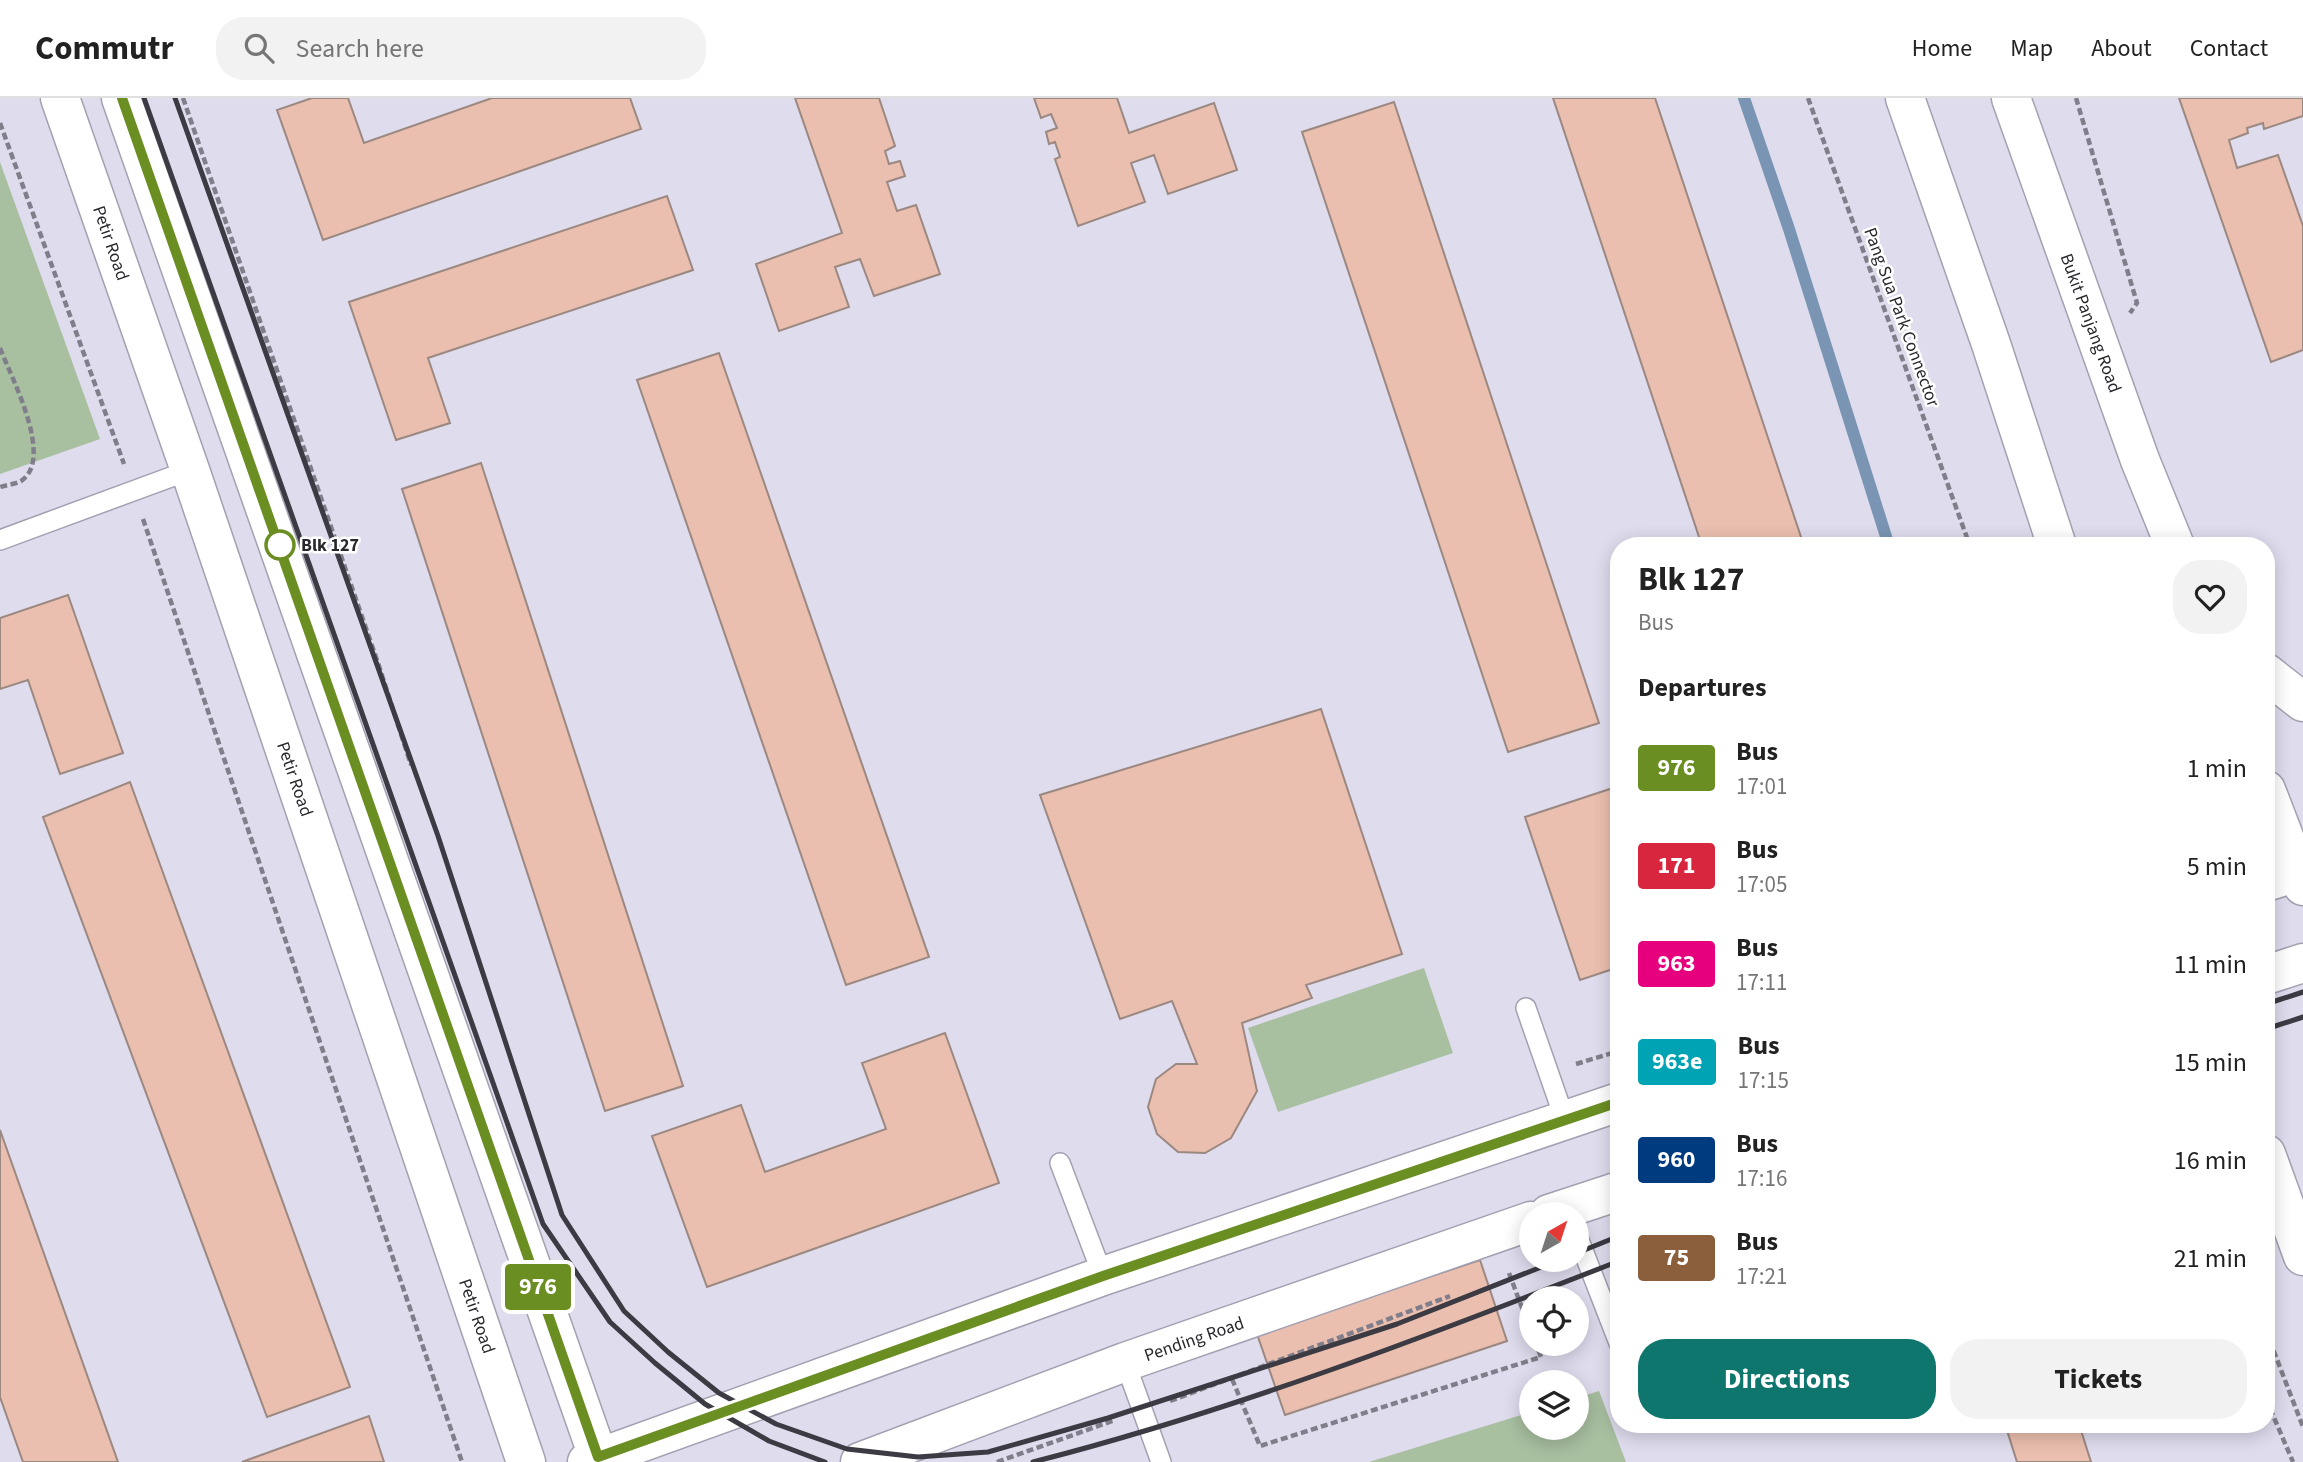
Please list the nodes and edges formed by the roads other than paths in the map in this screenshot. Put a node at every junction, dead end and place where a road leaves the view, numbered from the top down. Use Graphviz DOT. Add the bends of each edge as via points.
graph roads {
  1 [pos="60,98"];
  2 [pos="121,98"];
  3 [pos="1905,98"];
  4 [pos="2011,98"];
  5 [pos="190,470"];
  6 [pos="2054,537"];
  7 [pos="2171,537"];
  8 [pos="0,540"];
  9 [pos="2275,680"];
  10 [pos="2303,702"];
  11 [pos="2275,819"];
  12 [pos="2293,877"];
  13 [pos="2303,963"];
  14 [pos="2275,972"];
  15 [pos="1526,1008"];
  16 [pos="1610,1105"];
  17 [pos="1565,1120"];
  18 [pos="1060,1164"];
  19 [pos="2275,1179"];
  20 [pos="1610,1195"];
  21 [pos="1589,1205"];
  22 [pos="1519,1232"];
  23 [pos="2275,1240"];
  24 [pos="2303,1256"];
  25 [pos="2303,1271"];
  26 [pos="1584,1272"];
  27 [pos="1103,1276"];
  28 [pos="1610,1325"];
  29 [pos="1125,1362"];
  30 [pos="595,1460"];
  31 [pos="526,1462"];
  32 [pos="859,1462"];
  33 [pos="1161,1462"];
  1 -- 5 [label="main road, Petir Road"];
  2 -- 30 [label="main road"];
  3 -- 6 [label="main road"];
  4 -- 7 [label="main road, Bukit Panjang Road"];
  5 -- 8 [label="lane"];
  5 -- 31 [label="main road, Petir Road"];
  9 -- 10 [label="main road"];
  11 -- 12 [label="main road"];
  13 -- 14 [label="main road"];
  15 -- 17 [label="lane"];
  16 -- 17 [label="main road"];
  17 -- 27 [label="main road"];
  18 -- 27 [label="lane"];
  19 -- 24 [label="main road"];
  20 -- 21 [label="main road, Pending Road"];
  22 -- 29 [label="main road, Pending Road"];
  23 -- 25 [label="main road"];
  26 -- 28 [label="lane"];
  27 -- 30 [label="main road"];
  29 -- 32 [label="main road, Pending Road"];
  29 -- 33 [label="lane"];
}
